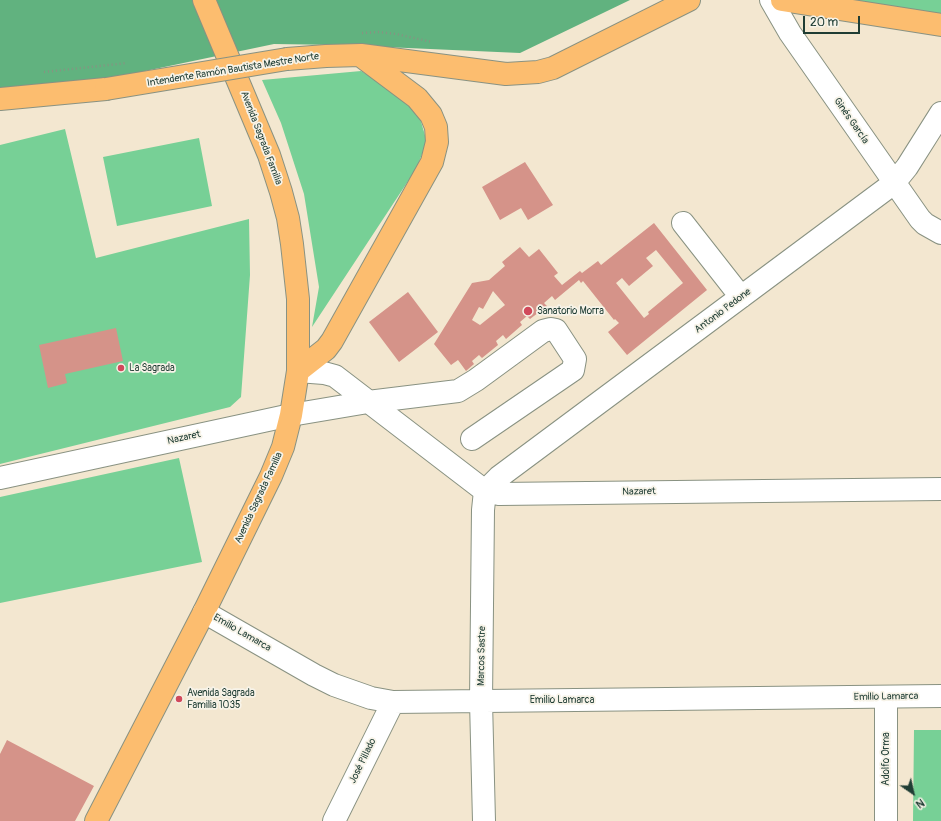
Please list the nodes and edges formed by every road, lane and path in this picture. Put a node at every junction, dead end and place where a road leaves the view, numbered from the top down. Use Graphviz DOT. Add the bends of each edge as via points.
graph roads {
  1 [pos="204,0"];
  2 [pos="689,0"];
  3 [pos="771,0"];
  4 [pos="782,0"];
  5 [pos="941,25"];
  6 [pos="360,55"];
  7 [pos="0,99"];
  8 [pos="941,113"];
  9 [pos="894,183"];
  10 [pos="683,223"];
  11 [pos="941,233"];
  12 [pos="741,297"];
  13 [pos="298,371"];
  14 [pos="368,402"];
  15 [pos="291,415"];
  16 [pos="472,439"];
  17 [pos="0,478"];
  18 [pos="941,489"];
  19 [pos="485,491"];
  20 [pos="204,612"];
  21 [pos="941,696"];
  22 [pos="886,697"];
  23 [pos="482,701"];
  24 [pos="393,702"];
  25 [pos="96,821"];
  26 [pos="334,821"];
  27 [pos="484,821"];
  28 [pos="886,821"];
  1 -- 13 [label="main road, Avenida Sagrada Familia" via="269,154 288,218 298,299"];
  2 -- 6 [label="main road, Intendente Ramón Bautista Mestre Norte" via="553,68 538,72 506,74"];
  3 -- 9 [label="street, Ginés García" via="790,33"];
  4 -- 5 [label="main road"];
  6 -- 7 [label="main road, Intendente Ramón Bautista Mestre Norte, bridge" via="287,59 106,89"];
  6 -- 13 [label="main road" via="417,98 436,127 437,142 432,162 332,341 326,349"];
  8 -- 9 [label="street, Antonio Pedone"];
  9 -- 11 [label="street, Ginés García" via="925,224"];
  9 -- 12 [label="street, Antonio Pedone"];
  10 -- 12 [label="street"];
  12 -- 19 [label="street, Antonio Pedone" via="499,477"];
  13 -- 14 [label="street, Nazaret" via="335,376"];
  13 -- 15 [label="main road, Avenida Sagrada Familia"];
  14 -- 15 [label="street, Nazaret"];
  14 -- 16 [label="street" via="458,391 543,331 556,330 575,359 573,370"];
  14 -- 19 [label="street, Nazaret"];
  15 -- 17 [label="street, Nazaret"];
  15 -- 20 [label="main road, Avenida Sagrada Familia" via="272,476"];
  18 -- 19 [label="street, Nazaret" via="507,494"];
  19 -- 23 [label="street, Marcos Sastre"];
  20 -- 24 [label="street, Emilio Lamarca" via="334,685 371,698"];
  20 -- 25 [label="main road, Avenida Sagrada Familia"];
  21 -- 22 [label="street, Emilio Lamarca"];
  22 -- 23 [label="street, Emilio Lamarca"];
  22 -- 28 [label="street, Adolfo Orma"];
  23 -- 24 [label="street, Emilio Lamarca"];
  23 -- 27 [label="street, Marcos Sastre"];
  24 -- 26 [label="street, José Pillado"];
}
